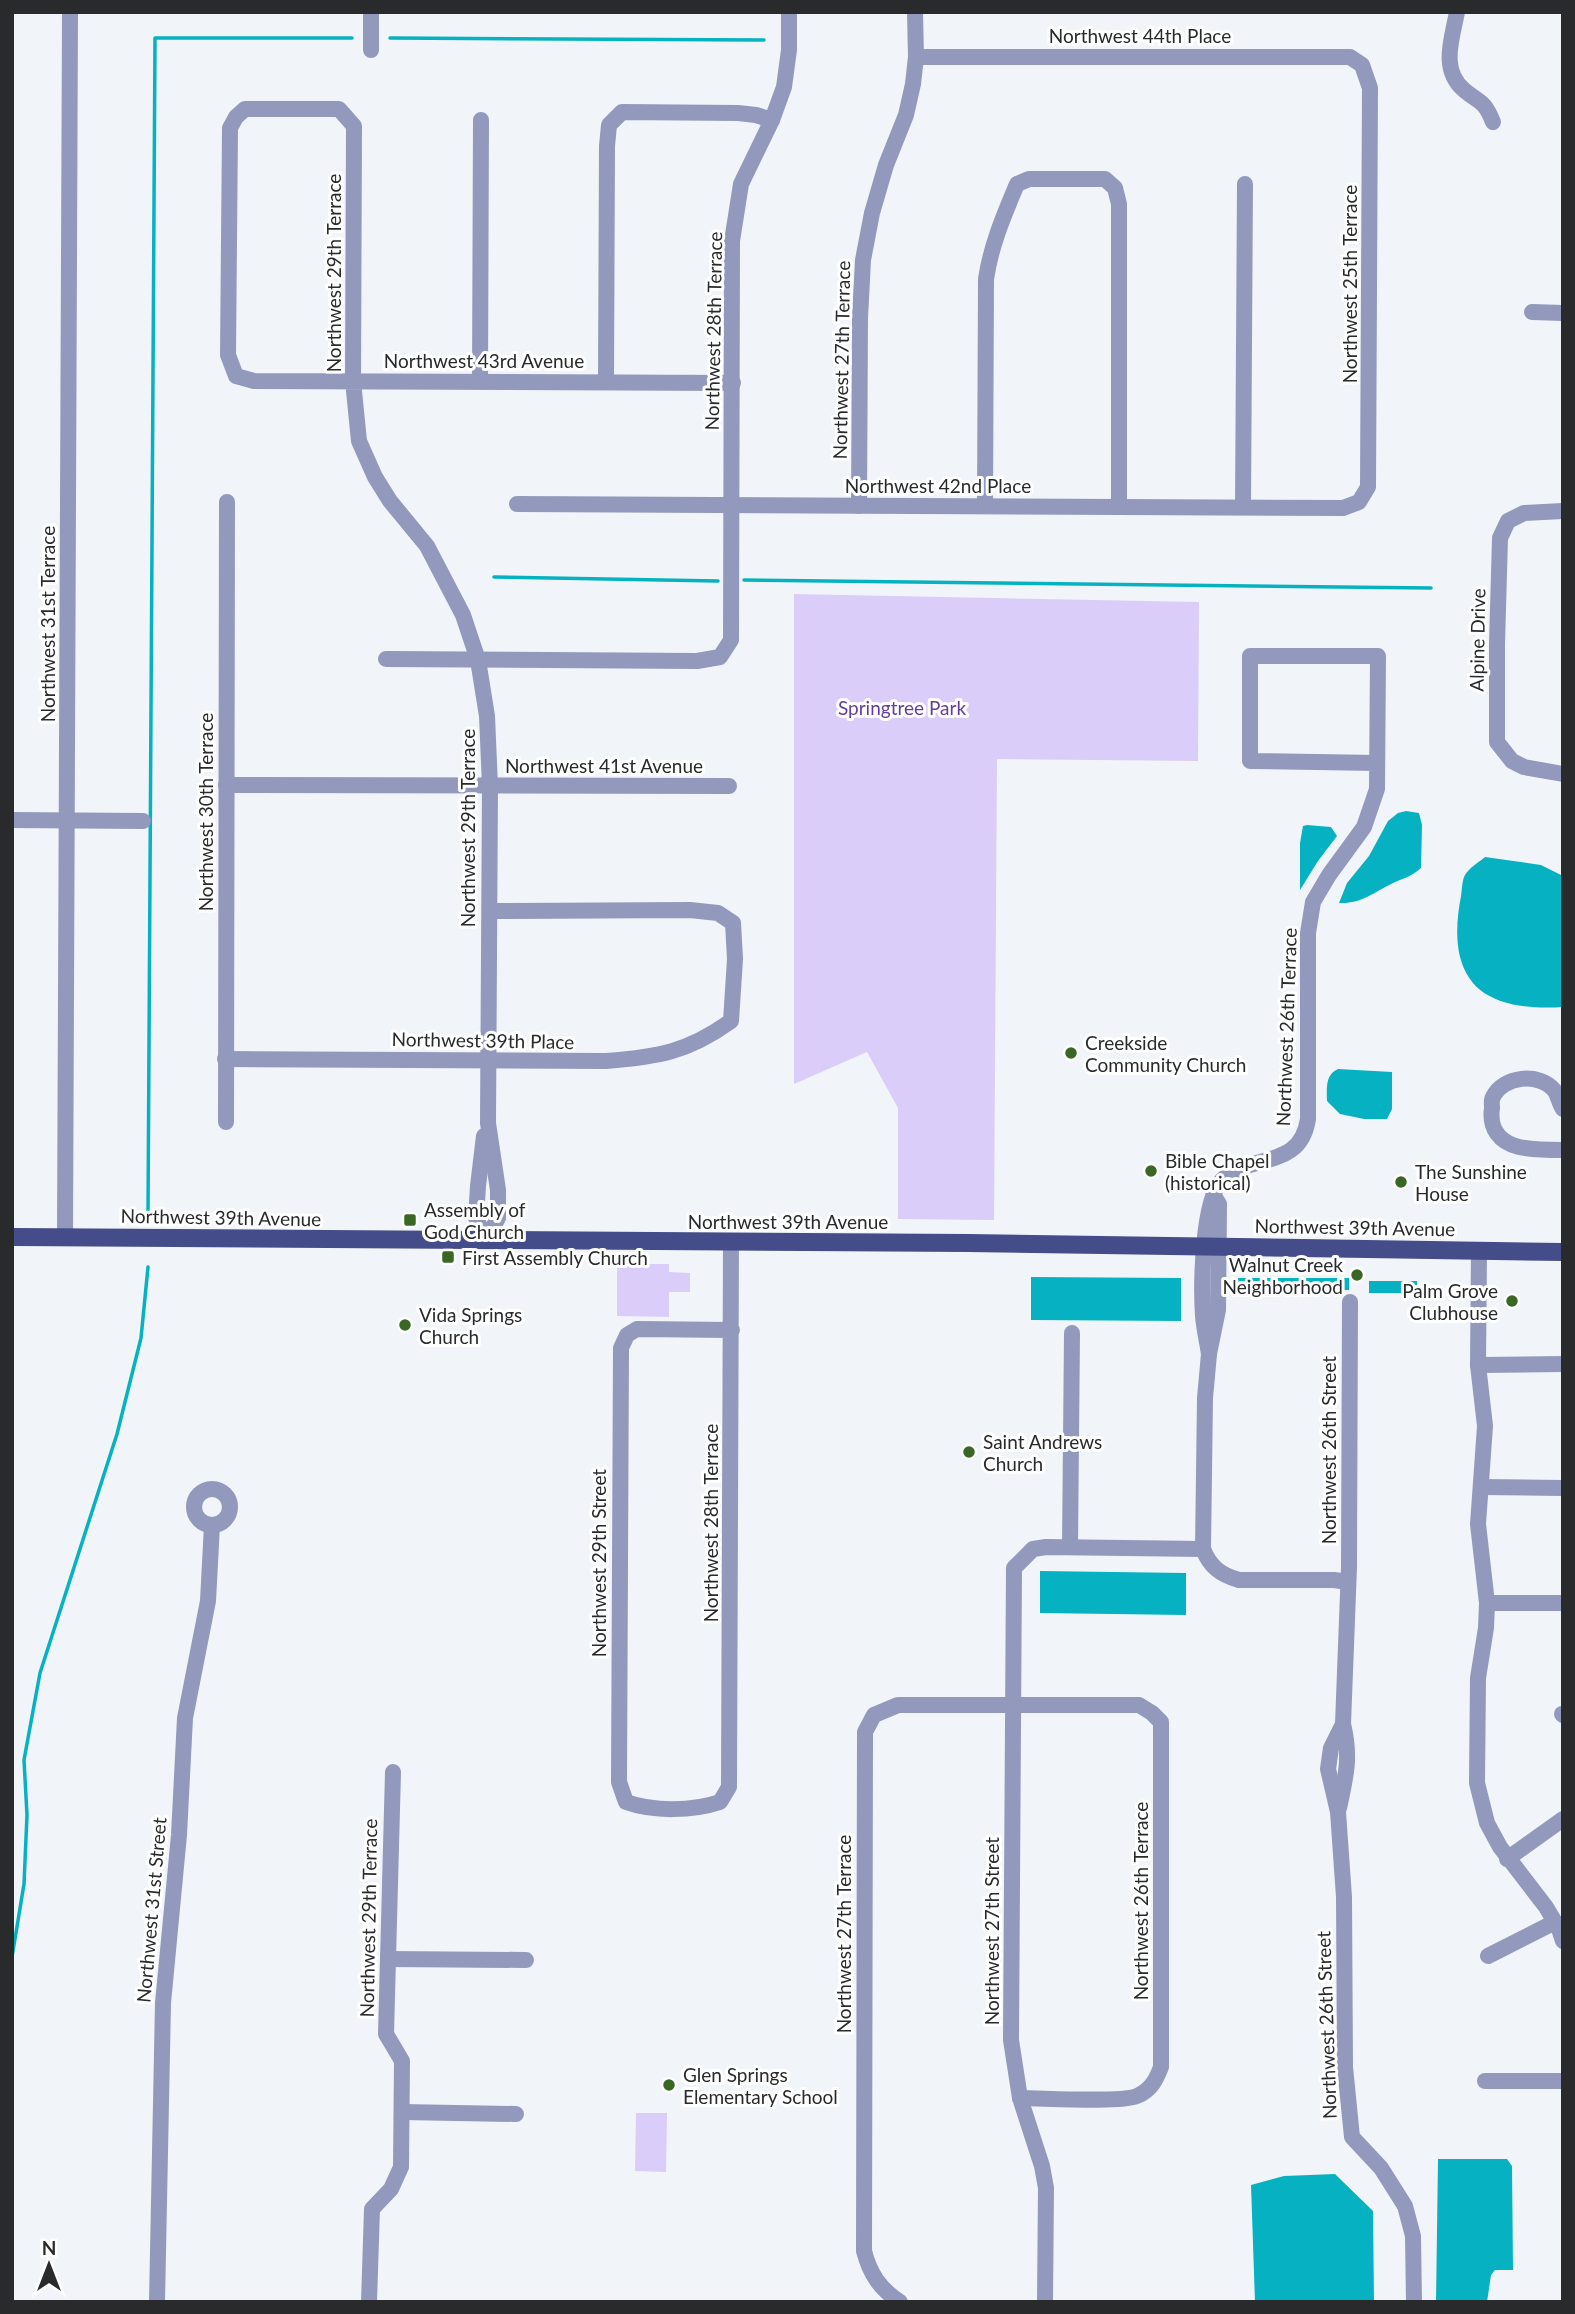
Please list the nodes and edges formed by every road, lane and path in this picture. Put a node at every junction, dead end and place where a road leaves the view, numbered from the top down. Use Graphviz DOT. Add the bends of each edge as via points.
graph roads {
  1 [pos="71,12"];
  2 [pos="371,12"];
  3 [pos="789,12"];
  4 [pos="915,12"];
  5 [pos="1457,12"];
  6 [pos="371,50"];
  7 [pos="916,57"];
  8 [pos="1362,65"];
  9 [pos="481,120"];
  10 [pos="772,120"];
  11 [pos="1493,121"];
  12 [pos="1245,184"];
  13 [pos="1532,312"];
  14 [pos="1563,313"];
  15 [pos="236,376"];
  16 [pos="353,381"];
  17 [pos="481,382"];
  18 [pos="606,382"];
  19 [pos="733,383"];
  20 [pos="227,502"];
  21 [pos="1359,502"];
  22 [pos="517,504"];
  23 [pos="732,506"];
  24 [pos="859,506"];
  25 [pos="985,506"];
  26 [pos="1119,506"];
  27 [pos="1243,506"];
  28 [pos="1563,511"];
  29 [pos="386,659"];
  30 [pos="478,660"];
  31 [pos="1377,763"];
  32 [pos="1563,774"];
  33 [pos="226,785"];
  34 [pos="490,786"];
  35 [pos="729,786"];
  36 [pos="12,820"];
  37 [pos="67,821"];
  38 [pos="143,821"];
  39 [pos="489,911"];
  40 [pos="225,1059"];
  41 [pos="488,1061"];
  42 [pos="1563,1109"];
  43 [pos="226,1122"];
  44 [pos="1563,1150"];
  45 [pos="12,1237"];
  46 [pos="65,1237"];
  47 [pos="486,1240"];
  48 [pos="732,1241"];
  49 [pos="1212,1247"];
  50 [pos="1479,1250"];
  51 [pos="1563,1252"];
  52 [pos="1350,1302"];
  53 [pos="732,1330"];
  54 [pos="1072,1333"];
  55 [pos="1563,1364"];
  56 [pos="1478,1365"];
  57 [pos="1481,1488"];
  58 [pos="1563,1488"];
  59 [pos="212,1525"];
  60 [pos="1070,1547"];
  61 [pos="1203,1549"];
  62 [pos="1348,1582"];
  63 [pos="1488,1603"];
  64 [pos="1563,1603"];
  65 [pos="1013,1705"];
  66 [pos="393,1772"];
  67 [pos="720,1802"];
  68 [pos="1563,1819"];
  69 [pos="1507,1858"];
  70 [pos="1555,1922"];
  71 [pos="1563,1941"];
  72 [pos="1488,1956"];
  73 [pos="388,1959"];
  74 [pos="526,1960"];
  75 [pos="1485,2081"];
  76 [pos="1563,2081"];
  77 [pos="1020,2098"];
  78 [pos="402,2112"];
  79 [pos="516,2114"];
  80 [pos="157,2302"];
  81 [pos="369,2302"];
  82 [pos="900,2302"];
  83 [pos="1045,2302"];
  84 [pos="1414,2302"];
  1 -- 37 [label="street, Northwest 31st Terrace"];
  2 -- 6 [label="street"];
  3 -- 10 [label="street, Northwest 28th Terrace" via="784,87"];
  4 -- 7 [label="street, Northwest 27th Terrace"];
  5 -- 11 [label="street" via="1449,44 1452,74 1462,88 1485,104"];
  7 -- 8 [label="street, Northwest 44th Place" via="1350,57"];
  7 -- 24 [label="street, Northwest 27th Terrace" via="906,115 886,165 863,260"];
  8 -- 21 [label="street, Northwest 25th Terrace" via="1370,88 1369,397 1368,487"];
  9 -- 17 [label="street"];
  10 -- 18 [label="street" via="738,113 622,112 609,125"];
  10 -- 19 [label="street, Northwest 28th Terrace" via="741,184 732,241"];
  12 -- 27 [label="street"];
  13 -- 14 [label="street"];
  15 -- 16 [label="street, Northwest 43rd Avenue" via="254,381"];
  15 -- 16 [label="street, Northwest 29th Terrace" via="229,355 230,128 245,109 339,109 354,126"];
  16 -- 17 [label="street, Northwest 43rd Avenue"];
  16 -- 30 [label="street, Northwest 29th Terrace" via="359,442 374,477 427,546 463,615"];
  17 -- 18 [label="street, Northwest 43rd Avenue"];
  18 -- 19 [label="street, Northwest 43rd Avenue"];
  19 -- 23 [label="street, Northwest 28th Terrace"];
  20 -- 33 [label="street, Northwest 30th Terrace"];
  21 -- 27 [label="street, Northwest 42nd Place" via="1343,508"];
  22 -- 23 [label="street, Northwest 42nd Place"];
  23 -- 24 [label="street, Northwest 42nd Place"];
  23 -- 30 [label="street, Northwest 28th Terrace" via="730,640 720,657 697,661"];
  24 -- 25 [label="street, Northwest 42nd Place"];
  25 -- 26 [label="street, Northwest 42nd Place"];
  25 -- 26 [label="street" via="989,257 1017,184 1030,179 1105,179 1115,188 1119,204"];
  26 -- 27 [label="street, Northwest 42nd Place"];
  28 -- 32 [label="street, Alpine Drive" via="1524,513 1508,521 1500,538 1496,676 1497,742 1512,761 1524,767"];
  29 -- 30 [label="street"];
  30 -- 34 [label="street, Northwest 29th Terrace" via="487,716"];
  31 -- 31 [label="street, Northwest 26th Terrace" via="1378,656 1250,656 1250,761"];
  31 -- 49 [label="street, Northwest 26th Terrace" via="1377,789 1364,827 1313,902 1308,933 1306,1134 1296,1148 1232,1172 1220,1182 1209,1204"];
  33 -- 34 [label="street, Northwest 41st Avenue"];
  33 -- 40 [label="street, Northwest 30th Terrace"];
  34 -- 35 [label="street, Northwest 41st Avenue"];
  34 -- 39 [label="street, Northwest 29th Terrace"];
  36 -- 37 [label="street"];
  37 -- 38 [label="street"];
  37 -- 46 [label="street, Northwest 31st Terrace"];
  39 -- 41 [label="street, Northwest 29th Terrace"];
  39 -- 41 [label="street, Northwest 39th Place" via="718,913 733,923 735,959 731,1021 687,1047 653,1057 606,1062"];
  40 -- 41 [label="street, Northwest 39th Place"];
  40 -- 43 [label="street, Northwest 30th Terrace"];
  41 -- 47 [label="street, Northwest 29th Terrace" via="488,1123 498,1218"];
  42 -- 44 [label="street" via="1554,1090 1539,1080 1520,1078 1493,1097 1490,1120 1496,1134 1507,1142 1538,1150"];
  45 -- 46 [label="main road, Northwest 39th Avenue"];
  46 -- 47 [label="main road, Northwest 39th Avenue"];
  47 -- 48 [label="main road, Northwest 39th Avenue"];
  48 -- 49 [label="main road, Northwest 39th Avenue"];
  48 -- 53 [label="street, Northwest 28th Terrace"];
  49 -- 50 [label="main road, Northwest 39th Avenue"];
  49 -- 61 [label="street, Northwest 26th Terrace" via="1202,1266 1209,1354"];
  50 -- 51 [label="main road, Northwest 39th Avenue"];
  50 -- 56 [label="street"];
  52 -- 62 [label="street, Northwest 26th Street"];
  53 -- 67 [label="street, Northwest 28th Terrace" via="729,1787"];
  53 -- 67 [label="street, Northwest 29th Street" via="637,1329 627,1335 621,1348 619,1782 626,1802 639,1807 702,1808"];
  54 -- 60 [label="street"];
  55 -- 56 [label="street"];
  56 -- 57 [label="street" via="1485,1426"];
  57 -- 58 [label="street"];
  57 -- 63 [label="street" via="1478,1524"];
  59 -- 80 [label="street, Northwest 31st Street" via="208,1601 185,1718 163,2003"];
  60 -- 61 [label="street"];
  60 -- 65 [label="street, Northwest 27th Street" via="1032,1549 1014,1568"];
  61 -- 62 [label="street" via="1217,1570 1239,1580"];
  62 -- 84 [label="street, Northwest 26th Street" via="1343,1724 1328,1759 1338,1812 1344,1897 1345,2067 1352,2137 1381,2168 1405,2206 1413,2236"];
  63 -- 64 [label="street"];
  63 -- 69 [label="street" via="1478,1678 1477,1783 1487,1823"];
  65 -- 77 [label="street, Northwest 27th Street" via="1011,2040"];
  65 -- 77 [label="street, Northwest 26th Terrace" via="1139,1706 1161,1723 1161,2067 1149,2089 1130,2099"];
  65 -- 82 [label="street, Northwest 27th Terrace" via="898,1705 874,1715 865,1732 864,2251 874,2278"];
  66 -- 73 [label="street, Northwest 29th Terrace"];
  68 -- 69 [label="street"];
  69 -- 70 [label="street"];
  70 -- 71 [label="street"];
  70 -- 72 [label="street"];
  73 -- 74 [label="street"];
  73 -- 78 [label="street, Northwest 29th Terrace" via="386,2034 402,2061"];
  75 -- 76 [label="street"];
  77 -- 83 [label="street, Northwest 27th Street" via="1046,2188"];
  78 -- 79 [label="street"];
  78 -- 81 [label="street, Northwest 29th Terrace" via="401,2167 391,2189 372,2209"];
}
